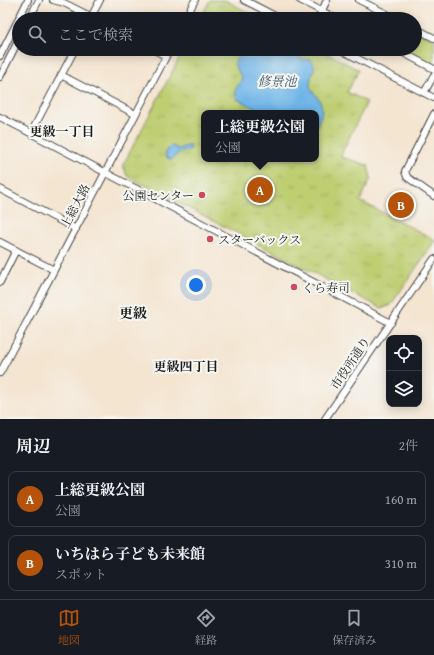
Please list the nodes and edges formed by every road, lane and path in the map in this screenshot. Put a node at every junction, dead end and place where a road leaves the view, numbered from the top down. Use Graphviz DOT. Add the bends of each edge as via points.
graph roads {
  1 [pos="28,0"];
  2 [pos="39,0"];
  3 [pos="53,0"];
  4 [pos="100,0"];
  5 [pos="195,0"];
  6 [pos="244,0"];
  7 [pos="300,0"];
  8 [pos="327,0"];
  9 [pos="359,0"];
  10 [pos="62,2"];
  11 [pos="322,11"];
  12 [pos="22,12"];
  13 [pos="33,12"];
  14 [pos="81,12"];
  15 [pos="95,12"];
  16 [pos="189,12"];
  17 [pos="267,12"];
  18 [pos="383,12"];
  19 [pos="12,32"];
  20 [pos="422,32"];
  21 [pos="434,38"];
  22 [pos="12,53"];
  23 [pos="0,56"];
  24 [pos="71,56"];
  25 [pos="166,56"];
  26 [pos="353,56"];
  27 [pos="412,56"];
  28 [pos="434,69"];
  29 [pos="434,74"];
  30 [pos="61,75"];
  31 [pos="0,77"];
  32 [pos="424,93"];
  33 [pos="434,98"];
  34 [pos="135,114"];
  35 [pos="434,114"];
  36 [pos="0,117"];
  37 [pos="32,133"];
  38 [pos="105,173"];
  39 [pos="0,189"];
  40 [pos="434,196"];
  41 [pos="76,229"];
  42 [pos="0,242"];
  43 [pos="16,250"];
  44 [pos="434,259"];
  45 [pos="54,270"];
  46 [pos="0,282"];
  47 [pos="391,323"];
  48 [pos="1,370"];
  49 [pos="326,417"];
  50 [pos="334,419"];
  1 -- 12 [label="street"];
  2 -- 13 [label="street"];
  3 -- 10 [label="street"];
  4 -- 15 [label="street"];
  5 -- 16 [label="street"];
  6 -- 17 [label="street"];
  7 -- 11 [label="street"];
  8 -- 11 [label="street"];
  9 -- 18 [label="street"];
  10 -- 14 [label="street"];
  19 -- 23 [label="street"];
  20 -- 21 [label="street"];
  22 -- 31 [label="street"];
  24 -- 30 [label="street"];
  25 -- 34 [label="street, 上総大路"];
  26 -- 32 [label="street"];
  27 -- 28 [label="street"];
  29 -- 32 [label="street"];
  30 -- 34 [label="street"];
  30 -- 37 [label="street"];
  32 -- 33 [label="street"];
  34 -- 38 [label="street, 上総大路"];
  35 -- 40 [label="street" via="405,171 407,177"];
  36 -- 37 [label="street"];
  37 -- 38 [label="street"];
  38 -- 41 [label="street, 上総大路"];
  38 -- 47 [label="street"];
  39 -- 41 [label="street"];
  41 -- 45 [label="street, 上総大路"];
  42 -- 43 [label="street"];
  43 -- 45 [label="street"];
  43 -- 46 [label="street"];
  44 -- 47 [label="street, 市役所通り"];
  45 -- 48 [label="street, 上総大路"];
  47 -- 49 [label="street, 市役所通り"];
  49 -- 50 [label="street"];
}
